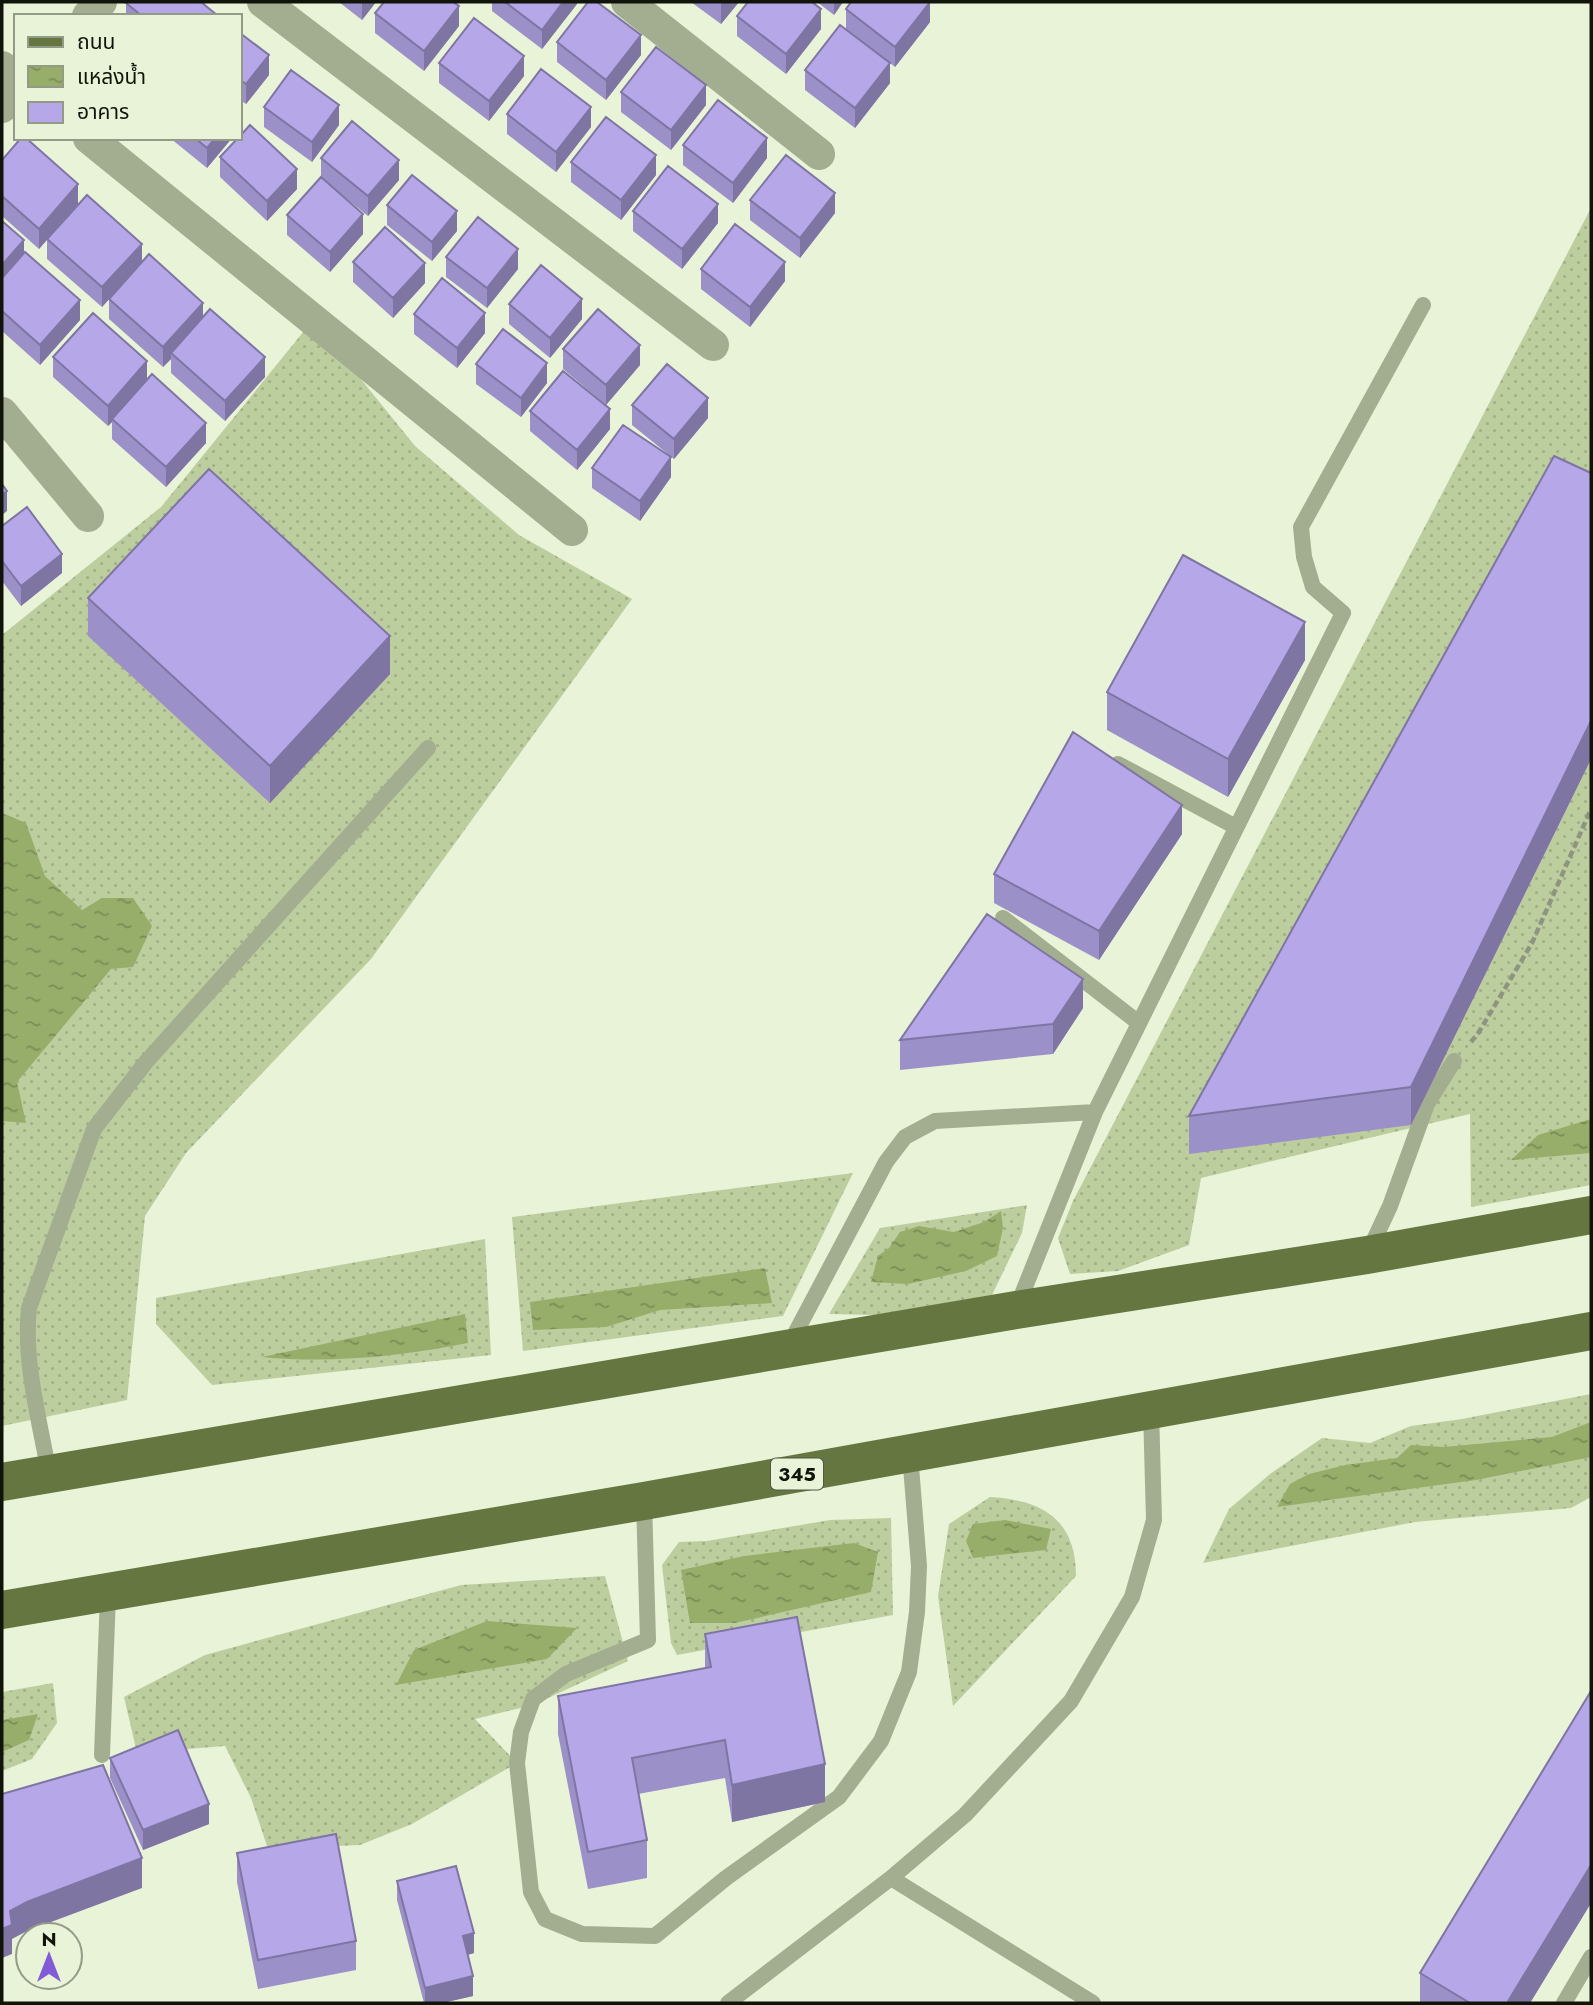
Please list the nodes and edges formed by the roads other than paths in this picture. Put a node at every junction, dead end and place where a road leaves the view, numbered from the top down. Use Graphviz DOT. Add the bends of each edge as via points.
graph roads {
  1 [pos="263,2"];
  2 [pos="627,2"];
  3 [pos="91,140"];
  4 [pos="819,155"];
  5 [pos="1423,305"];
  6 [pos="713,345"];
  7 [pos="2,413"];
  8 [pos="88,516"];
  9 [pos="572,530"];
  10 [pos="428,748"];
  11 [pos="1103,756"];
  12 [pos="1236,827"];
  13 [pos="1003,918"];
  14 [pos="1139,1023"];
  15 [pos="1454,1061"];
  16 [pos="1095,1112"];
  17 [pos="1591,1215"];
  18 [pos="1367,1255"];
  19 [pos="1022,1296"];
  20 [pos="1591,1331"];
  21 [pos="786,1351"];
  22 [pos="1151,1410"];
  23 [pos="910,1454"];
  24 [pos="49,1474"];
  25 [pos="2,1482"];
  26 [pos="644,1501"];
  27 [pos="108,1594"];
  28 [pos="2,1610"];
  29 [pos="102,1755"];
  30 [pos="891,1878"];
  31 [pos="1591,1957"];
  32 [pos="728,2003"];
  33 [pos="1093,2003"];
  34 [pos="1564,2003"];
  1 -- 6 [label="street"];
  2 -- 4 [label="street"];
  3 -- 9 [label="street"];
  5 -- 12 [label="lane" via="1301,527 1312,587 1343,613"];
  7 -- 8 [label="street"];
  10 -- 24 [label="lane" via="146,1062 94,1129 29,1308 26,1331"];
  11 -- 12 [label="lane"];
  12 -- 14 [label="lane"];
  13 -- 14 [label="lane"];
  14 -- 16 [label="lane"];
  15 -- 18 [label="lane" via="1427,1104"];
  16 -- 19 [label="lane"];
  16 -- 21 [label="lane" via="935,1121 905,1137 886,1162"];
  17 -- 18 [label="main road"];
  18 -- 19 [label="main road"];
  19 -- 21 [label="main road"];
  20 -- 22 [label="main road, 345"];
  21 -- 24 [label="main road"];
  22 -- 23 [label="main road, 345"];
  22 -- 30 [label="lane" via="1154,1520 1132,1598 1071,1701 965,1815"];
  23 -- 26 [label="main road, 345"];
  23 -- 26 [label="lane" via="919,1566 917,1612 909,1672 881,1741 839,1797 655,1936 582,1934 545,1919 531,1892 517,1763 521,1732 533,1699 566,1674 648,1640"];
  24 -- 25 [label="main road"];
  26 -- 27 [label="main road, 345"];
  27 -- 28 [label="main road, 345"];
  27 -- 29 [label="lane"];
  30 -- 32 [label="lane"];
  30 -- 33 [label="lane"];
  31 -- 34 [label="lane"];
}
